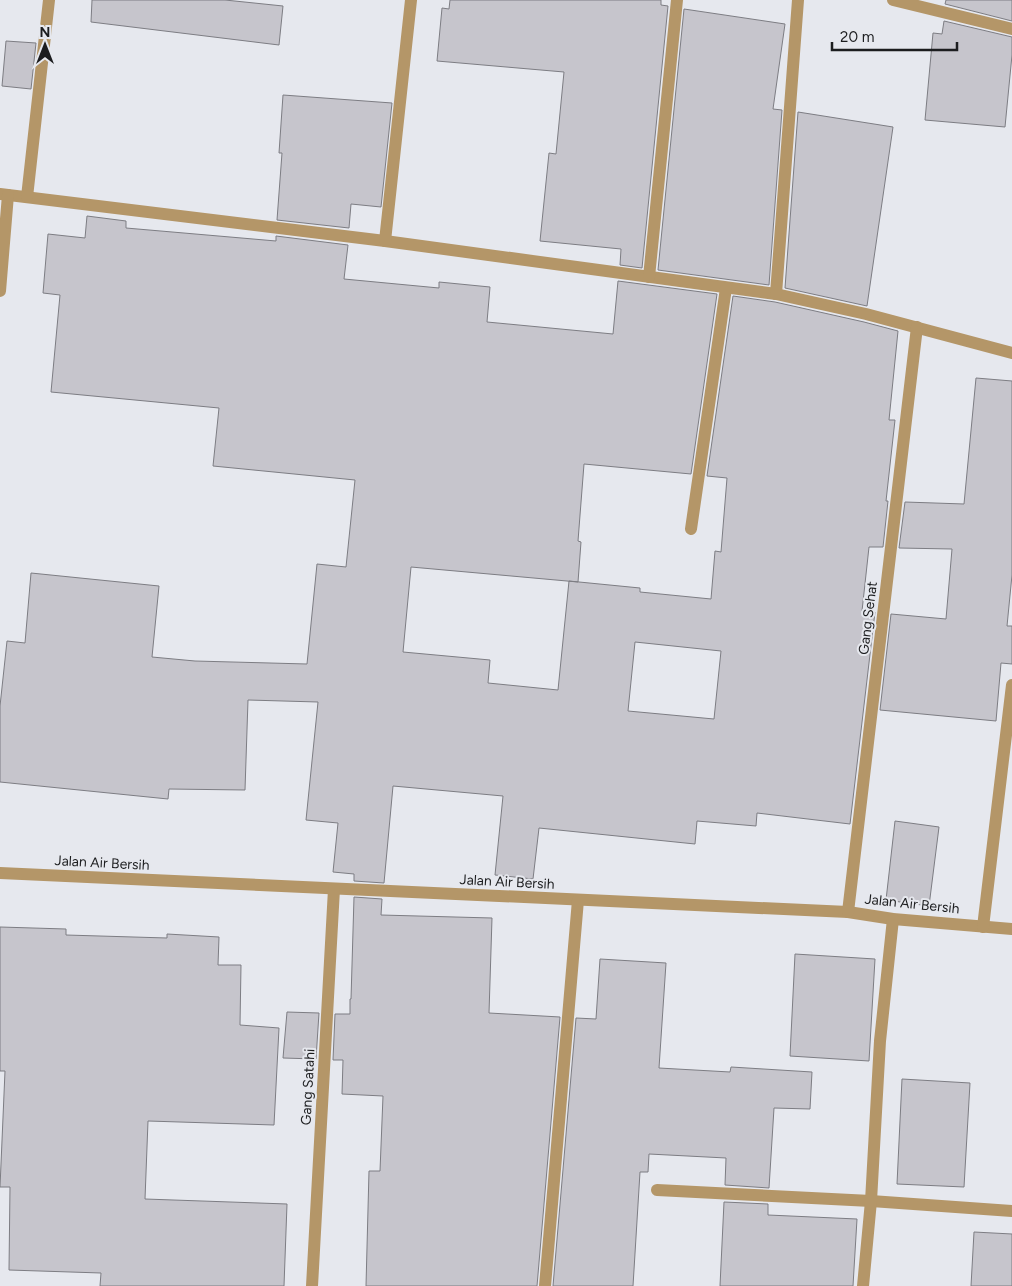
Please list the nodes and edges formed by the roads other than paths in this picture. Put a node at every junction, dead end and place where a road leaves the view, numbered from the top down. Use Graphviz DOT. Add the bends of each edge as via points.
graph roads {
  1 [pos="49,0"];
  2 [pos="411,0"];
  3 [pos="677,0"];
  4 [pos="798,0"];
  5 [pos="892,0"];
  6 [pos="918,3"];
  7 [pos="1012,29"];
  8 [pos="4,195"];
  9 [pos="27,197"];
  10 [pos="385,241"];
  11 [pos="649,277"];
  12 [pos="726,288"];
  13 [pos="0,291"];
  14 [pos="776,294"];
  15 [pos="917,327"];
  16 [pos="1012,353"];
  17 [pos="690,529"];
  18 [pos="1012,685"];
  19 [pos="0,874"];
  20 [pos="334,889"];
  21 [pos="578,900"];
  22 [pos="848,912"];
  23 [pos="893,919"];
  24 [pos="983,927"];
  25 [pos="1012,929"];
  26 [pos="657,1190"];
  27 [pos="871,1201"];
  28 [pos="1012,1211"];
  29 [pos="312,1286"];
  30 [pos="545,1286"];
  31 [pos="863,1286"];
  1 -- 9 [label="street"];
  2 -- 10 [label="street"];
  3 -- 11 [label="street"];
  4 -- 14 [label="street"];
  5 -- 6 [label="street"];
  6 -- 7 [label="street"];
  8 -- 9 [label="street"];
  8 -- 13 [label="street"];
  9 -- 10 [label="street"];
  10 -- 11 [label="street"];
  11 -- 12 [label="street"];
  12 -- 14 [label="street"];
  12 -- 17 [label="street"];
  14 -- 15 [label="street"];
  15 -- 16 [label="street"];
  15 -- 22 [label="street, Gang Sehat"];
  18 -- 24 [label="street"];
  19 -- 20 [label="street, Jalan Air Bersih"];
  20 -- 21 [label="street, Jalan Air Bersih"];
  20 -- 29 [label="street, Gang Satahi"];
  21 -- 22 [label="street, Jalan Air Bersih"];
  21 -- 30 [label="street"];
  22 -- 23 [label="street, Jalan Air Bersih"];
  23 -- 24 [label="street, Jalan Air Bersih"];
  23 -- 27 [label="street" via="880,1041"];
  24 -- 25 [label="street, Jalan Air Bersih"];
  26 -- 27 [label="street"];
  27 -- 28 [label="street"];
  27 -- 31 [label="street"];
}
